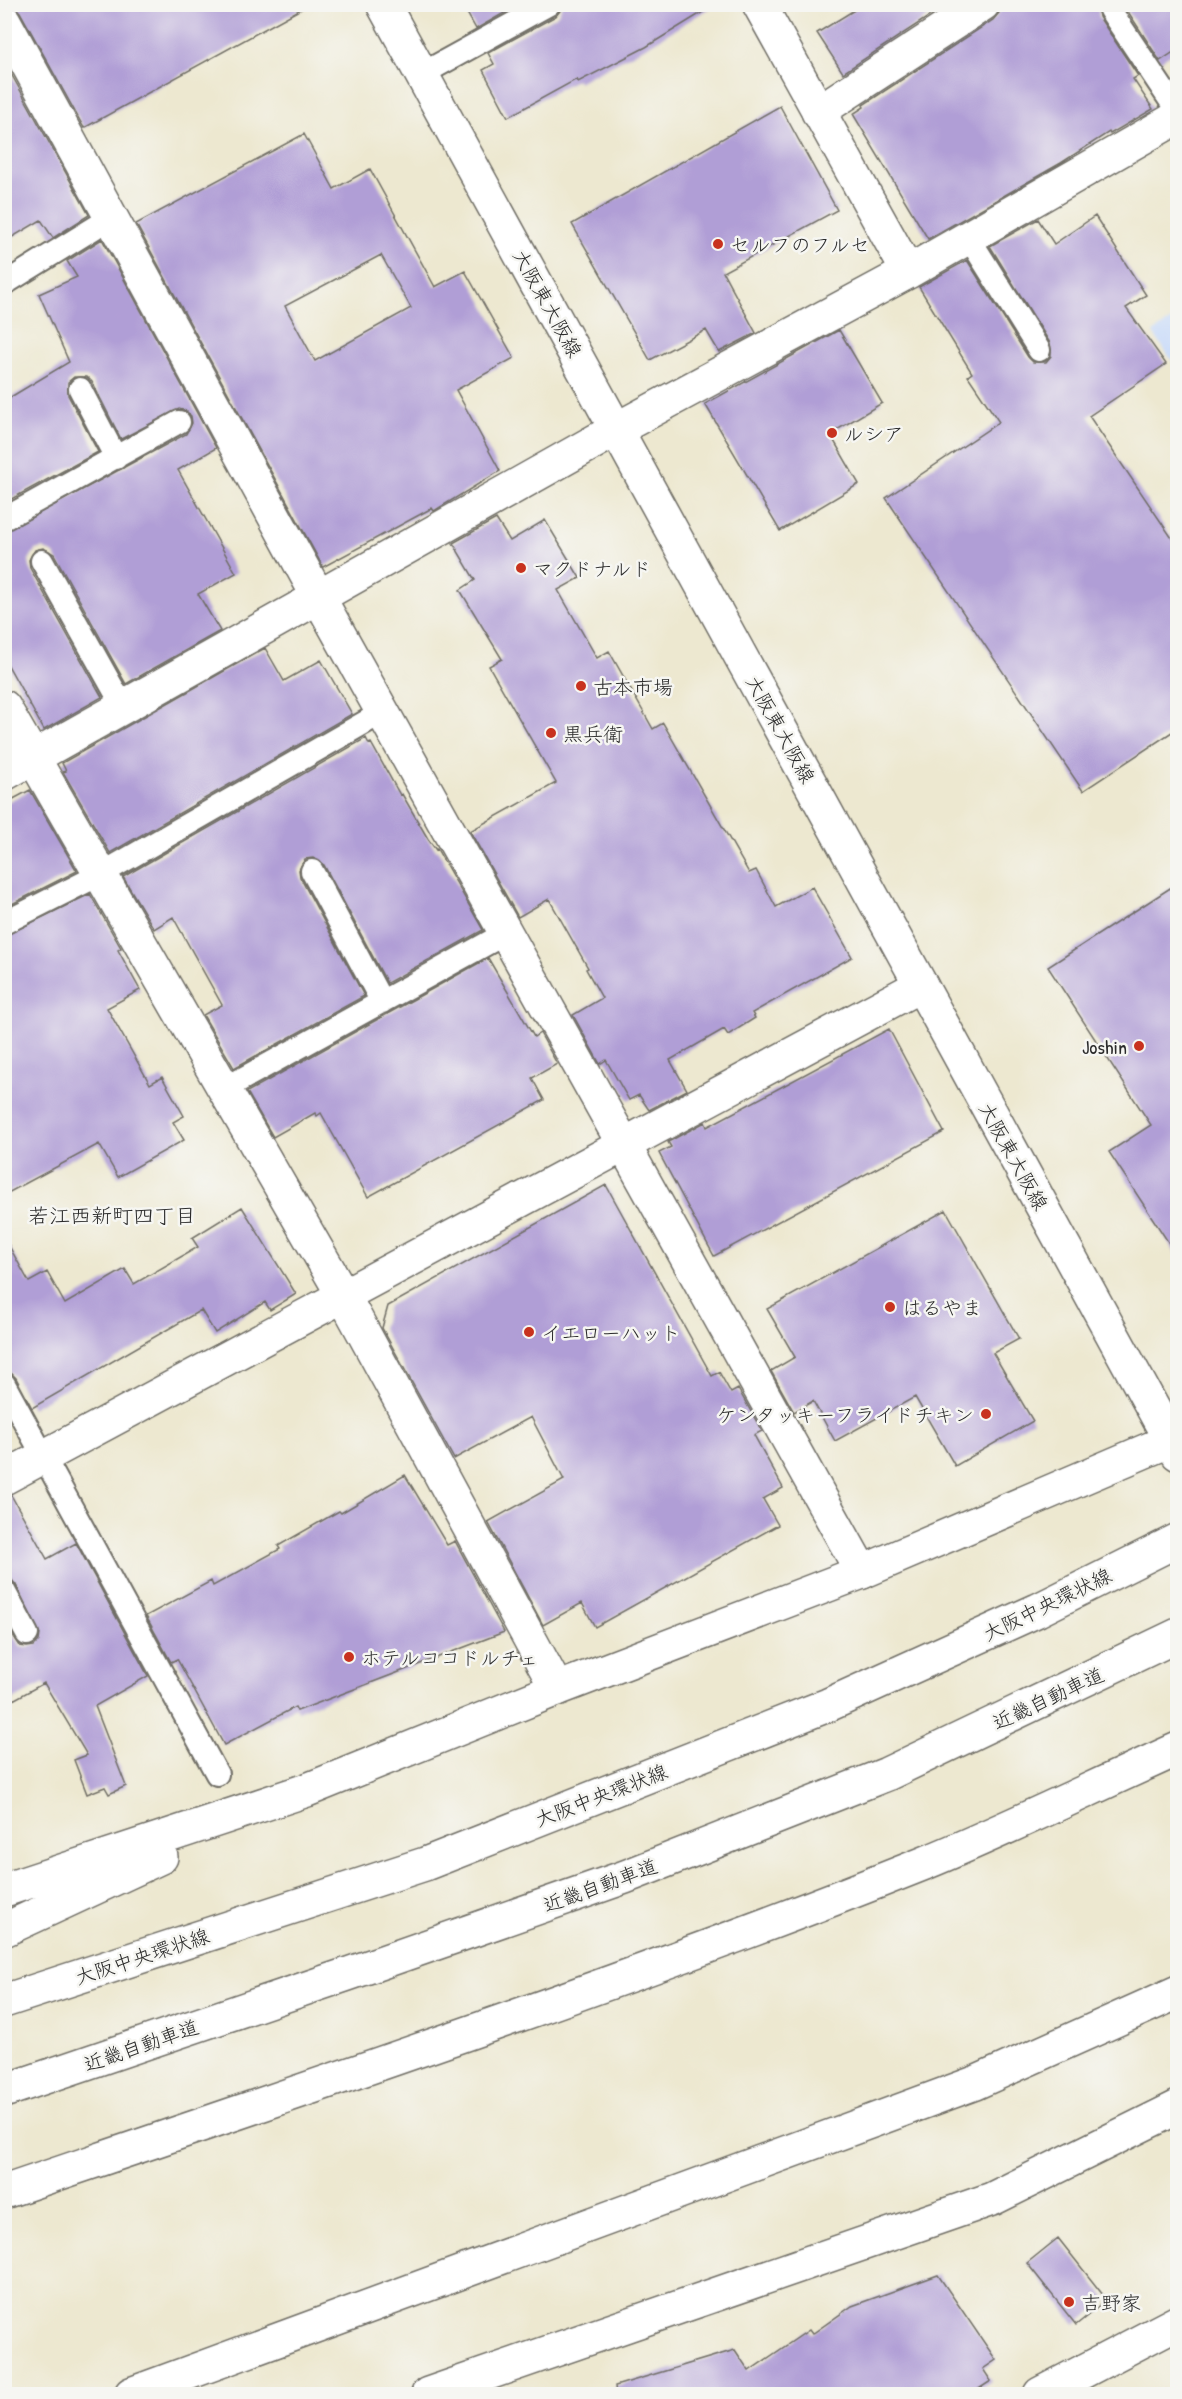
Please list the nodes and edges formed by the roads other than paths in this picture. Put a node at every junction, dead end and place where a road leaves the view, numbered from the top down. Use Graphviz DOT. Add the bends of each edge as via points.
graph roads {
  1 [pos="384,4"];
  2 [pos="549,4"];
  3 [pos="759,4"];
  4 [pos="982,4"];
  5 [pos="1110,10"];
  6 [pos="4,21"];
  7 [pos="422,74"];
  8 [pos="818,111"];
  9 [pos="1178,112"];
  10 [pos="1178,117"];
  11 [pos="111,217"];
  12 [pos="969,238"];
  13 [pos="908,272"];
  14 [pos="4,284"];
  15 [pos="1038,350"];
  16 [pos="80,389"];
  17 [pos="179,423"];
  18 [pos="617,429"];
  19 [pos="116,458"];
  20 [pos="4,519"];
  21 [pos="42,561"];
  22 [pos="319,598"];
  23 [pos="4,708"];
  24 [pos="124,708"];
  25 [pos="383,712"];
  26 [pos="35,759"];
  27 [pos="4,774"];
  28 [pos="312,871"];
  29 [pos="101,874"];
  30 [pos="4,923"];
  31 [pos="506,933"];
  32 [pos="921,985"];
  33 [pos="382,1002"];
  34 [pos="224,1089"];
  35 [pos="624,1146"];
  36 [pos="343,1295"];
  37 [pos="4,1384"];
  38 [pos="1175,1444"];
  39 [pos="44,1456"];
  40 [pos="4,1478"];
  41 [pos="1178,1540"];
  42 [pos="862,1572"];
  43 [pos="4,1591"];
  44 [pos="27,1634"];
  45 [pos="1178,1635"];
  46 [pos="557,1689"];
  47 [pos="1178,1749"];
  48 [pos="217,1774"];
  49 [pos="307,1790"];
  50 [pos="4,1890"];
  51 [pos="4,1930"];
  52 [pos="1178,1992"];
  53 [pos="4,2001"];
  54 [pos="4,2091"];
  55 [pos="1178,2107"];
  56 [pos="4,2192"];
  57 [pos="1178,2322"];
  58 [pos="131,2394"];
  59 [pos="428,2394"];
  60 [pos="1040,2394"];
  1 -- 7 [label="main road, 大阪東大阪線"];
  2 -- 7 [label="lane"];
  3 -- 8 [label="main road"];
  4 -- 8 [label="main road"];
  5 -- 9 [label="lane"];
  6 -- 11 [label="main road"];
  7 -- 18 [label="main road, 大阪東大阪線"];
  8 -- 13 [label="main road"];
  10 -- 12 [label="main road"];
  11 -- 14 [label="lane"];
  11 -- 22 [label="main road"];
  12 -- 13 [label="main road"];
  12 -- 15 [label="lane"];
  13 -- 18 [label="main road"];
  16 -- 19 [label="lane"];
  17 -- 19 [label="lane"];
  18 -- 22 [label="main road"];
  18 -- 32 [label="main road, 大阪東大阪線"];
  19 -- 20 [label="lane"];
  21 -- 24 [label="lane"];
  22 -- 24 [label="main road"];
  22 -- 25 [label="main road"];
  23 -- 26 [label="main road"];
  24 -- 26 [label="main road"];
  25 -- 29 [label="lane"];
  25 -- 31 [label="main road"];
  26 -- 27 [label="main road"];
  26 -- 29 [label="main road"];
  28 -- 33 [label="lane"];
  29 -- 30 [label="lane"];
  29 -- 34 [label="main road"];
  31 -- 33 [label="lane"];
  31 -- 35 [label="main road"];
  32 -- 35 [label="main road"];
  32 -- 38 [label="main road, 大阪東大阪線"];
  33 -- 34 [label="lane"];
  34 -- 36 [label="main road"];
  35 -- 36 [label="main road"];
  35 -- 42 [label="main road"];
  36 -- 39 [label="main road"];
  36 -- 46 [label="main road"];
  37 -- 39 [label="lane"];
  38 -- 42 [label="main road"];
  39 -- 40 [label="main road"];
  39 -- 48 [label="lane"];
  41 -- 53 [label="main road, 大阪中央環状線" via="1038,1610 828,1706 425,1864"];
  42 -- 46 [label="main road"];
  43 -- 44 [label="lane"];
  45 -- 54 [label="main road, 近畿自動車道" via="887,1774 636,1873"];
  46 -- 49 [label="main road"];
  47 -- 56 [label="main road" via="928,1861 673,1960"];
  49 -- 50 [label="main road"];
  49 -- 51 [label="main road"];
  52 -- 58 [label="main road" via="975,2083"];
  55 -- 59 [label="main road" via="992,2199"];
  57 -- 60 [label="main road"];
}
